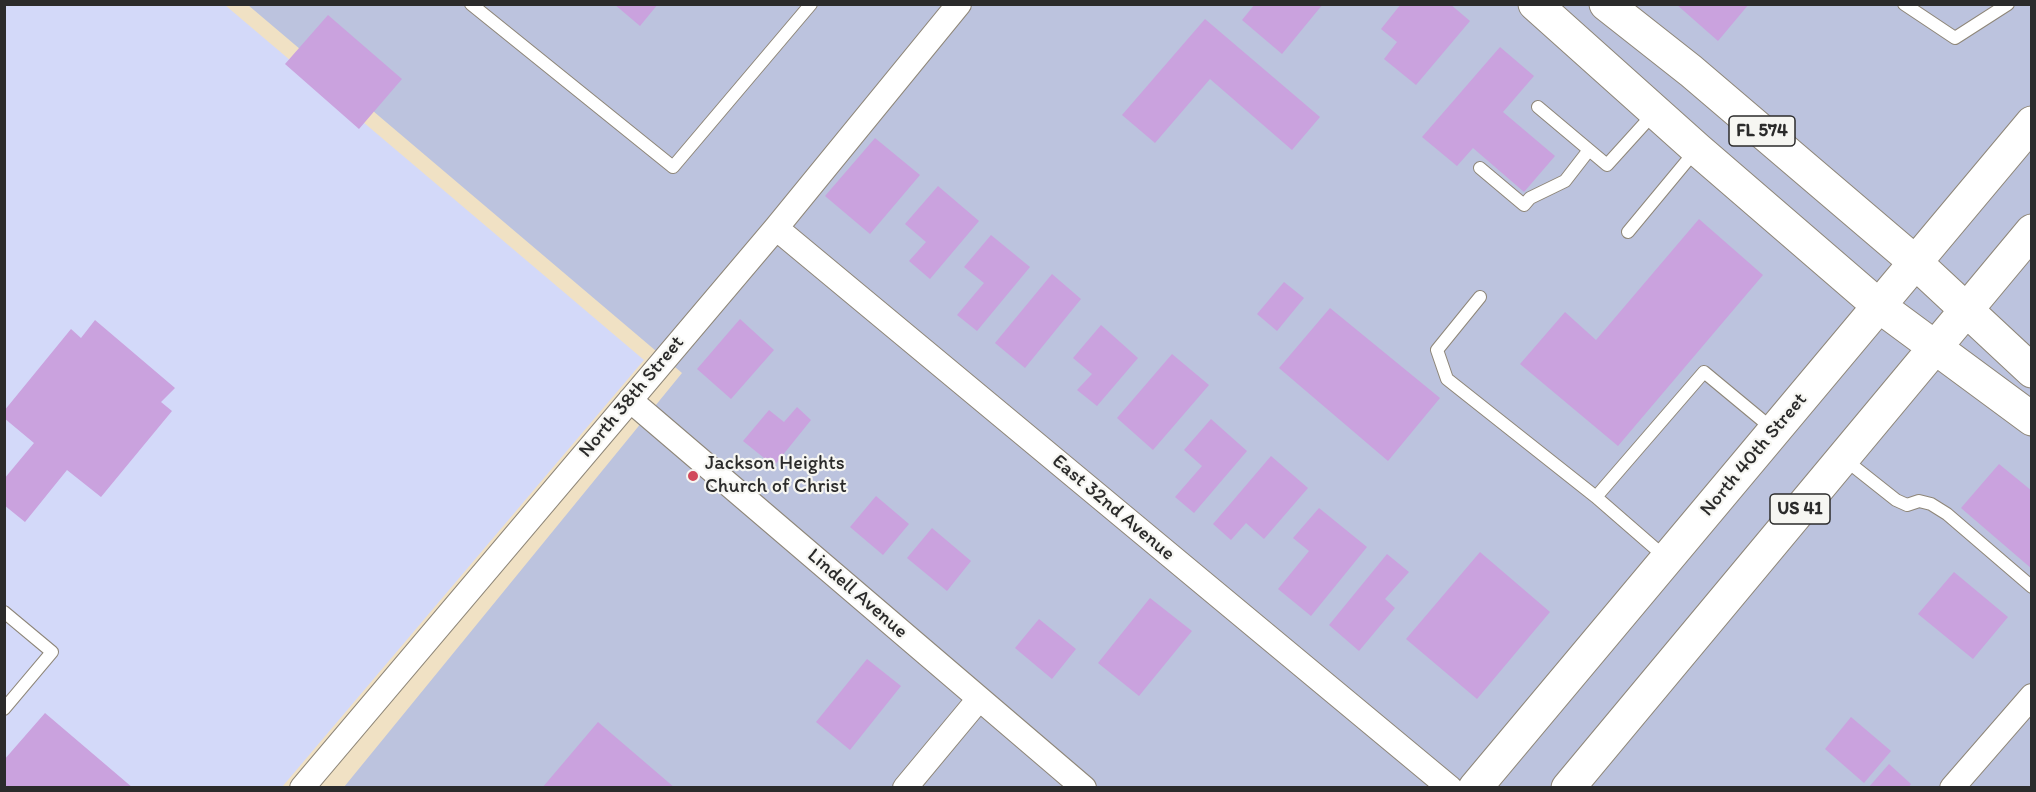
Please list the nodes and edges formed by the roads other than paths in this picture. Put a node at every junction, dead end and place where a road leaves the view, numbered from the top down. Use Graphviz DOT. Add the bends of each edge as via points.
graph roads {
  1 [pos="471,4"];
  2 [pos="811,4"];
  3 [pos="959,4"];
  4 [pos="1535,4"];
  5 [pos="1904,4"];
  6 [pos="2008,4"];
  7 [pos="1609,5"];
  8 [pos="1538,107"];
  9 [pos="1655,111"];
  10 [pos="2031,123"];
  11 [pos="1697,149"];
  12 [pos="1589,150"];
  13 [pos="1480,168"];
  14 [pos="776,228"];
  15 [pos="2031,231"];
  16 [pos="1628,232"];
  17 [pos="1915,261"];
  18 [pos="1480,297"];
  19 [pos="1879,306"];
  20 [pos="1966,309"];
  21 [pos="1934,348"];
  22 [pos="2031,371"];
  23 [pos="630,400"];
  24 [pos="2031,418"];
  25 [pos="1774,430"];
  26 [pos="1842,458"];
  27 [pos="1596,497"];
  28 [pos="1667,558"];
  29 [pos="2031,587"];
  30 [pos="6,617"];
  31 [pos="2031,696"];
  32 [pos="979,699"];
  33 [pos="4,709"];
  34 [pos="302,788"];
  35 [pos="905,788"];
  36 [pos="1084,788"];
  37 [pos="1450,788"];
  38 [pos="1476,788"];
  39 [pos="1568,788"];
  40 [pos="1952,788"];
  1 -- 2 [label="lane" via="673,167"];
  3 -- 14 [label="street, North 38th Street"];
  4 -- 9 [label="main road, FL 574"];
  5 -- 6 [label="lane" via="1956,38"];
  7 -- 17 [label="main road, FL 574"];
  8 -- 12 [label="lane"];
  9 -- 11 [label="main road, FL 574"];
  9 -- 12 [label="lane" via="1607,165"];
  10 -- 17 [label="main road, North 40th Street"];
  11 -- 16 [label="lane"];
  11 -- 19 [label="main road, FL 574"];
  12 -- 13 [label="lane" via="1565,181 1524,204"];
  14 -- 23 [label="street, North 38th Street"];
  14 -- 37 [label="street, East 32nd Avenue"];
  15 -- 20 [label="main road, US 41"];
  17 -- 19 [label="main road, North 40th Street"];
  17 -- 20 [label="main road, FL 574"];
  18 -- 27 [label="lane" via="1437,350 1447,379"];
  19 -- 21 [label="main road, FL 574"];
  19 -- 25 [label="main road, North 40th Street"];
  20 -- 21 [label="main road, US 41"];
  20 -- 22 [label="main road, FL 574"];
  21 -- 24 [label="main road, FL 574"];
  21 -- 26 [label="main road, US 41"];
  23 -- 32 [label="street, Lindell Avenue"];
  23 -- 34 [label="street, North 38th Street"];
  25 -- 27 [label="lane" via="1704,372"];
  25 -- 28 [label="main road, North 40th Street"];
  26 -- 29 [label="lane" via="1896,500 1908,505 1918,501 1931,504 1947,514"];
  26 -- 39 [label="main road, US 41"];
  27 -- 28 [label="lane"];
  28 -- 38 [label="main road, North 40th Street"];
  30 -- 33 [label="lane" via="52,652"];
  31 -- 40 [label="street"];
  32 -- 35 [label="street"];
  32 -- 36 [label="street, Lindell Avenue"];
}
